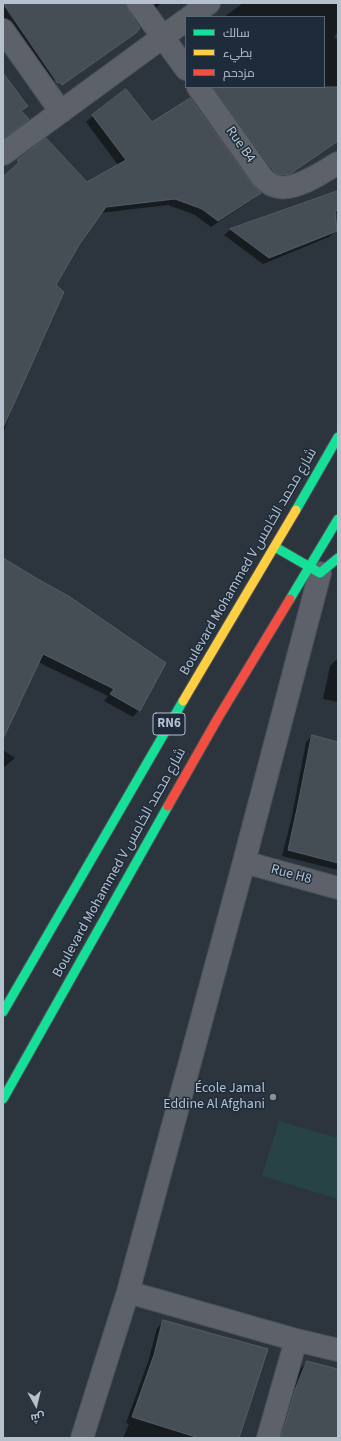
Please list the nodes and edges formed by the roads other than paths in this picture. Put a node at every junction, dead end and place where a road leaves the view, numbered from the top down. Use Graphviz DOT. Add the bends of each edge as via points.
graph roads {
  1 [pos="138,3"];
  2 [pos="208,3"];
  3 [pos="191,16"];
  4 [pos="185,21"];
  5 [pos="3,30"];
  6 [pos="164,38"];
  7 [pos="185,69"];
  8 [pos="199,88"];
  9 [pos="61,112"];
  10 [pos="3,154"];
  11 [pos="338,162"];
  12 [pos="338,437"];
  13 [pos="338,518"];
  14 [pos="275,547"];
  15 [pos="338,558"];
  16 [pos="314,570"];
  17 [pos="244,862"];
  18 [pos="338,888"];
  19 [pos="3,1012"];
  20 [pos="3,1099"];
  21 [pos="128,1292"];
  22 [pos="296,1340"];
  23 [pos="338,1350"];
  24 [pos="82,1438"];
  25 [pos="268,1438"];
  1 -- 6 [label="street"];
  2 -- 3 [label="street"];
  4 -- 6 [label="street"];
  5 -- 9 [label="street"];
  6 -- 7 [label="street"];
  6 -- 9 [label="street"];
  8 -- 11 [label="street, Rue B4" via="262,177 274,186 291,188"];
  9 -- 10 [label="street"];
  12 -- 14 [label="main road, Boulevard Mohammed V شارع محمد الخامس / RN6"];
  13 -- 16 [label="main road, Boulevard Mohammed V شارع محمد الخامس / RN6"];
  14 -- 16 [label="main road"];
  14 -- 19 [label="main road, Boulevard Mohammed V شارع محمد الخامس / RN6" via="157,744"];
  15 -- 16 [label="main road"];
  16 -- 17 [label="street"];
  16 -- 20 [label="main road, Boulevard Mohammed V شارع محمد الخامس / RN6" via="280,617 218,718"];
  17 -- 18 [label="street, Rue H8"];
  17 -- 21 [label="street"];
  21 -- 22 [label="street"];
  21 -- 24 [label="street"];
  22 -- 23 [label="street"];
  22 -- 25 [label="street"];
}
